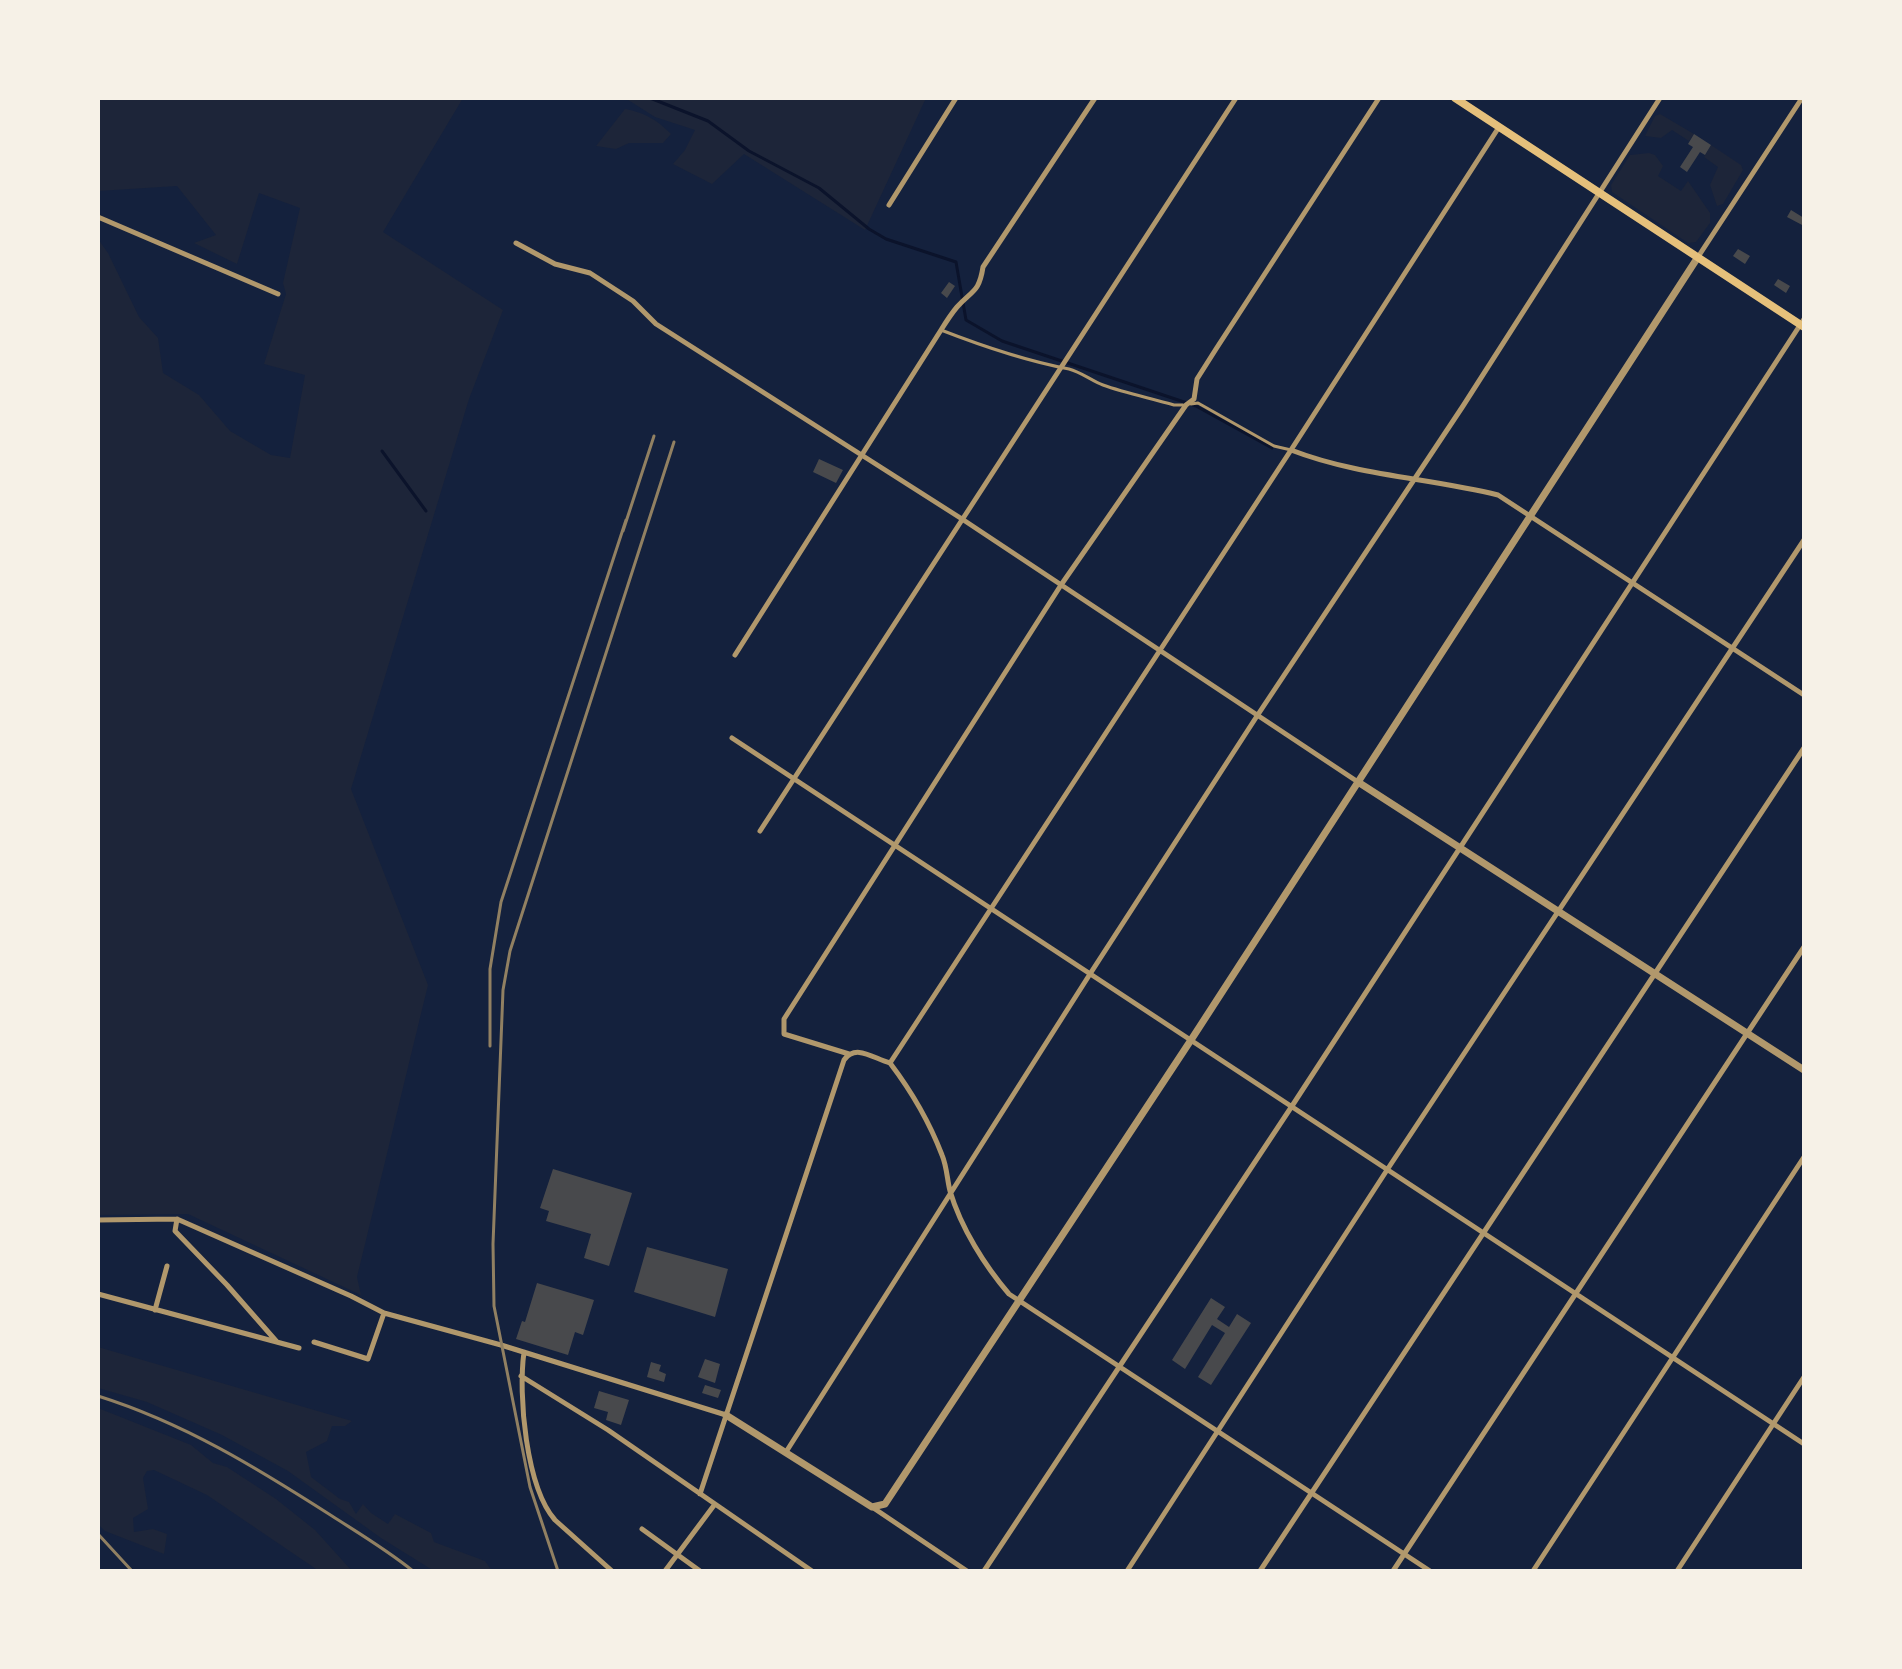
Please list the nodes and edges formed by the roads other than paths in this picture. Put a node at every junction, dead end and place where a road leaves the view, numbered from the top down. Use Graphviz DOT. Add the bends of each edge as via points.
graph roads {
  1 [pos="956,98"];
  2 [pos="1095,98"];
  3 [pos="1236,98"];
  4 [pos="1379,98"];
  5 [pos="1455,98"];
  6 [pos="1660,98"];
  7 [pos="1802,98"];
  8 [pos="1499,127"];
  9 [pos="1599,193"];
  10 [pos="889,205"];
  11 [pos="98,217"];
  12 [pos="516,243"];
  13 [pos="1698,257"];
  14 [pos="278,294"];
  15 [pos="1803,324"];
  16 [pos="941,330"];
  17 [pos="1059,370"];
  18 [pos="1186,405"];
  19 [pos="1291,450"];
  20 [pos="862,456"];
  21 [pos="1414,479"];
  22 [pos="1531,517"];
  23 [pos="962,519"];
  24 [pos="1804,540"];
  25 [pos="1635,582"];
  26 [pos="1061,585"];
  27 [pos="1734,648"];
  28 [pos="1160,651"];
  29 [pos="735,655"];
  30 [pos="1804,695"];
  31 [pos="1257,716"];
  32 [pos="732,738"];
  33 [pos="1804,748"];
  34 [pos="795,778"];
  35 [pos="1358,782"];
  36 [pos="760,831"];
  37 [pos="893,845"];
  38 [pos="1461,847"];
  39 [pos="992,909"];
  40 [pos="1560,912"];
  41 [pos="1804,947"];
  42 [pos="1090,974"];
  43 [pos="1656,974"];
  44 [pos="1747,1033"];
  45 [pos="1191,1040"];
  46 [pos="849,1054"];
  47 [pos="890,1063"];
  48 [pos="1804,1070"];
  49 [pos="1292,1106"];
  50 [pos="1804,1157"];
  51 [pos="1387,1170"];
  52 [pos="950,1191"];
  53 [pos="177,1219"];
  54 [pos="98,1220"];
  55 [pos="1484,1233"];
  56 [pos="167,1266"];
  57 [pos="98,1294"];
  58 [pos="1578,1294"];
  59 [pos="1018,1303"];
  60 [pos="155,1310"];
  61 [pos="384,1313"];
  62 [pos="314,1342"];
  63 [pos="277,1343"];
  64 [pos="299,1348"];
  65 [pos="524,1352"];
  66 [pos="1673,1360"];
  67 [pos="1119,1367"];
  68 [pos="521,1376"];
  69 [pos="1804,1377"];
  70 [pos="726,1415"];
  71 [pos="1773,1424"];
  72 [pos="1218,1431"];
  73 [pos="1804,1444"];
  74 [pos="786,1452"];
  75 [pos="700,1494"];
  76 [pos="1312,1494"];
  77 [pos="715,1504"];
  78 [pos="872,1507"];
  79 [pos="642,1529"];
  80 [pos="1404,1554"];
  81 [pos="678,1555"];
  82 [pos="612,1571"];
  83 [pos="665,1571"];
  84 [pos="700,1571"];
  85 [pos="812,1571"];
  86 [pos="967,1571"];
  87 [pos="984,1571"];
  88 [pos="1127,1571"];
  89 [pos="1260,1571"];
  90 [pos="1393,1571"];
  91 [pos="1430,1571"];
  92 [pos="1533,1571"];
  93 [pos="1677,1571"];
  1 -- 10 [label="street"];
  2 -- 16 [label="street" via="983,267 974,293"];
  3 -- 17 [label="street"];
  4 -- 18 [label="street" via="1197,379 1194,399"];
  5 -- 8 [label="main road"];
  6 -- 9 [label="street"];
  7 -- 13 [label="street"];
  8 -- 9 [label="main road"];
  8 -- 19 [label="street"];
  9 -- 13 [label="main road"];
  9 -- 21 [label="street"];
  11 -- 14 [label="street"];
  12 -- 20 [label="street" via="612,286 656,324"];
  13 -- 15 [label="main road"];
  13 -- 22 [label="street"];
  15 -- 25 [label="street"];
  16 -- 17 [label="lane"];
  16 -- 20 [label="street"];
  17 -- 18 [label="lane"];
  17 -- 23 [label="street"];
  18 -- 19 [label="lane" via="1198,403 1274,446"];
  18 -- 26 [label="street"];
  19 -- 21 [label="street"];
  19 -- 28 [label="street"];
  20 -- 23 [label="street"];
  20 -- 29 [label="street"];
  21 -- 22 [label="street" via="1498,495"];
  21 -- 31 [label="street"];
  22 -- 25 [label="street"];
  22 -- 35 [label="street"];
  23 -- 26 [label="street"];
  23 -- 34 [label="street"];
  24 -- 27 [label="street"];
  25 -- 27 [label="street"];
  25 -- 38 [label="street"];
  26 -- 28 [label="street"];
  26 -- 37 [label="street"];
  27 -- 30 [label="street"];
  27 -- 40 [label="street"];
  28 -- 31 [label="street"];
  28 -- 39 [label="street"];
  31 -- 35 [label="street"];
  31 -- 42 [label="street"];
  32 -- 34 [label="street"];
  33 -- 43 [label="street"];
  34 -- 36 [label="street"];
  34 -- 37 [label="street"];
  35 -- 38 [label="street"];
  35 -- 45 [label="street"];
  37 -- 39 [label="street"];
  37 -- 46 [label="street" via="784,1019 784,1034"];
  38 -- 40 [label="street"];
  38 -- 49 [label="street"];
  39 -- 42 [label="street"];
  39 -- 47 [label="street"];
  40 -- 43 [label="street"];
  40 -- 51 [label="street"];
  41 -- 44 [label="street"];
  42 -- 45 [label="street"];
  42 -- 52 [label="street"];
  43 -- 44 [label="street"];
  43 -- 55 [label="street"];
  44 -- 48 [label="street"];
  44 -- 58 [label="street"];
  45 -- 49 [label="street"];
  45 -- 59 [label="street"];
  46 -- 47 [label="street" via="864,1053"];
  46 -- 70 [label="street" via="840,1068"];
  47 -- 52 [label="street" via="922,1109 944,1158"];
  49 -- 51 [label="street"];
  49 -- 67 [label="street"];
  50 -- 66 [label="street"];
  51 -- 55 [label="street"];
  51 -- 72 [label="street"];
  52 -- 59 [label="street" via="999,1283"];
  52 -- 74 [label="street"];
  53 -- 54 [label="street"];
  53 -- 61 [label="street"];
  53 -- 63 [label="street" via="175,1231"];
  55 -- 58 [label="street"];
  55 -- 76 [label="street"];
  56 -- 60 [label="street"];
  57 -- 60 [label="street"];
  58 -- 66 [label="street"];
  58 -- 80 [label="street"];
  59 -- 67 [label="street"];
  59 -- 78 [label="street" via="885,1504"];
  60 -- 63 [label="street"];
  61 -- 62 [label="street" via="368,1359"];
  61 -- 65 [label="street"];
  63 -- 64 [label="street"];
  65 -- 68 [label="street"];
  65 -- 70 [label="street"];
  66 -- 71 [label="street"];
  66 -- 92 [label="street"];
  67 -- 72 [label="street"];
  67 -- 87 [label="street"];
  68 -- 75 [label="street"];
  68 -- 82 [label="street" via="525,1432 548,1513"];
  69 -- 71 [label="street"];
  70 -- 74 [label="street"];
  70 -- 75 [label="street"];
  71 -- 73 [label="street"];
  71 -- 93 [label="street"];
  72 -- 76 [label="street"];
  72 -- 88 [label="street"];
  74 -- 78 [label="street"];
  75 -- 77 [label="street"];
  76 -- 80 [label="street"];
  76 -- 89 [label="street"];
  77 -- 81 [label="street"];
  77 -- 85 [label="street"];
  78 -- 86 [label="street"];
  79 -- 81 [label="street"];
  80 -- 90 [label="street"];
  80 -- 91 [label="street"];
  81 -- 83 [label="street"];
  81 -- 84 [label="street"];
}
